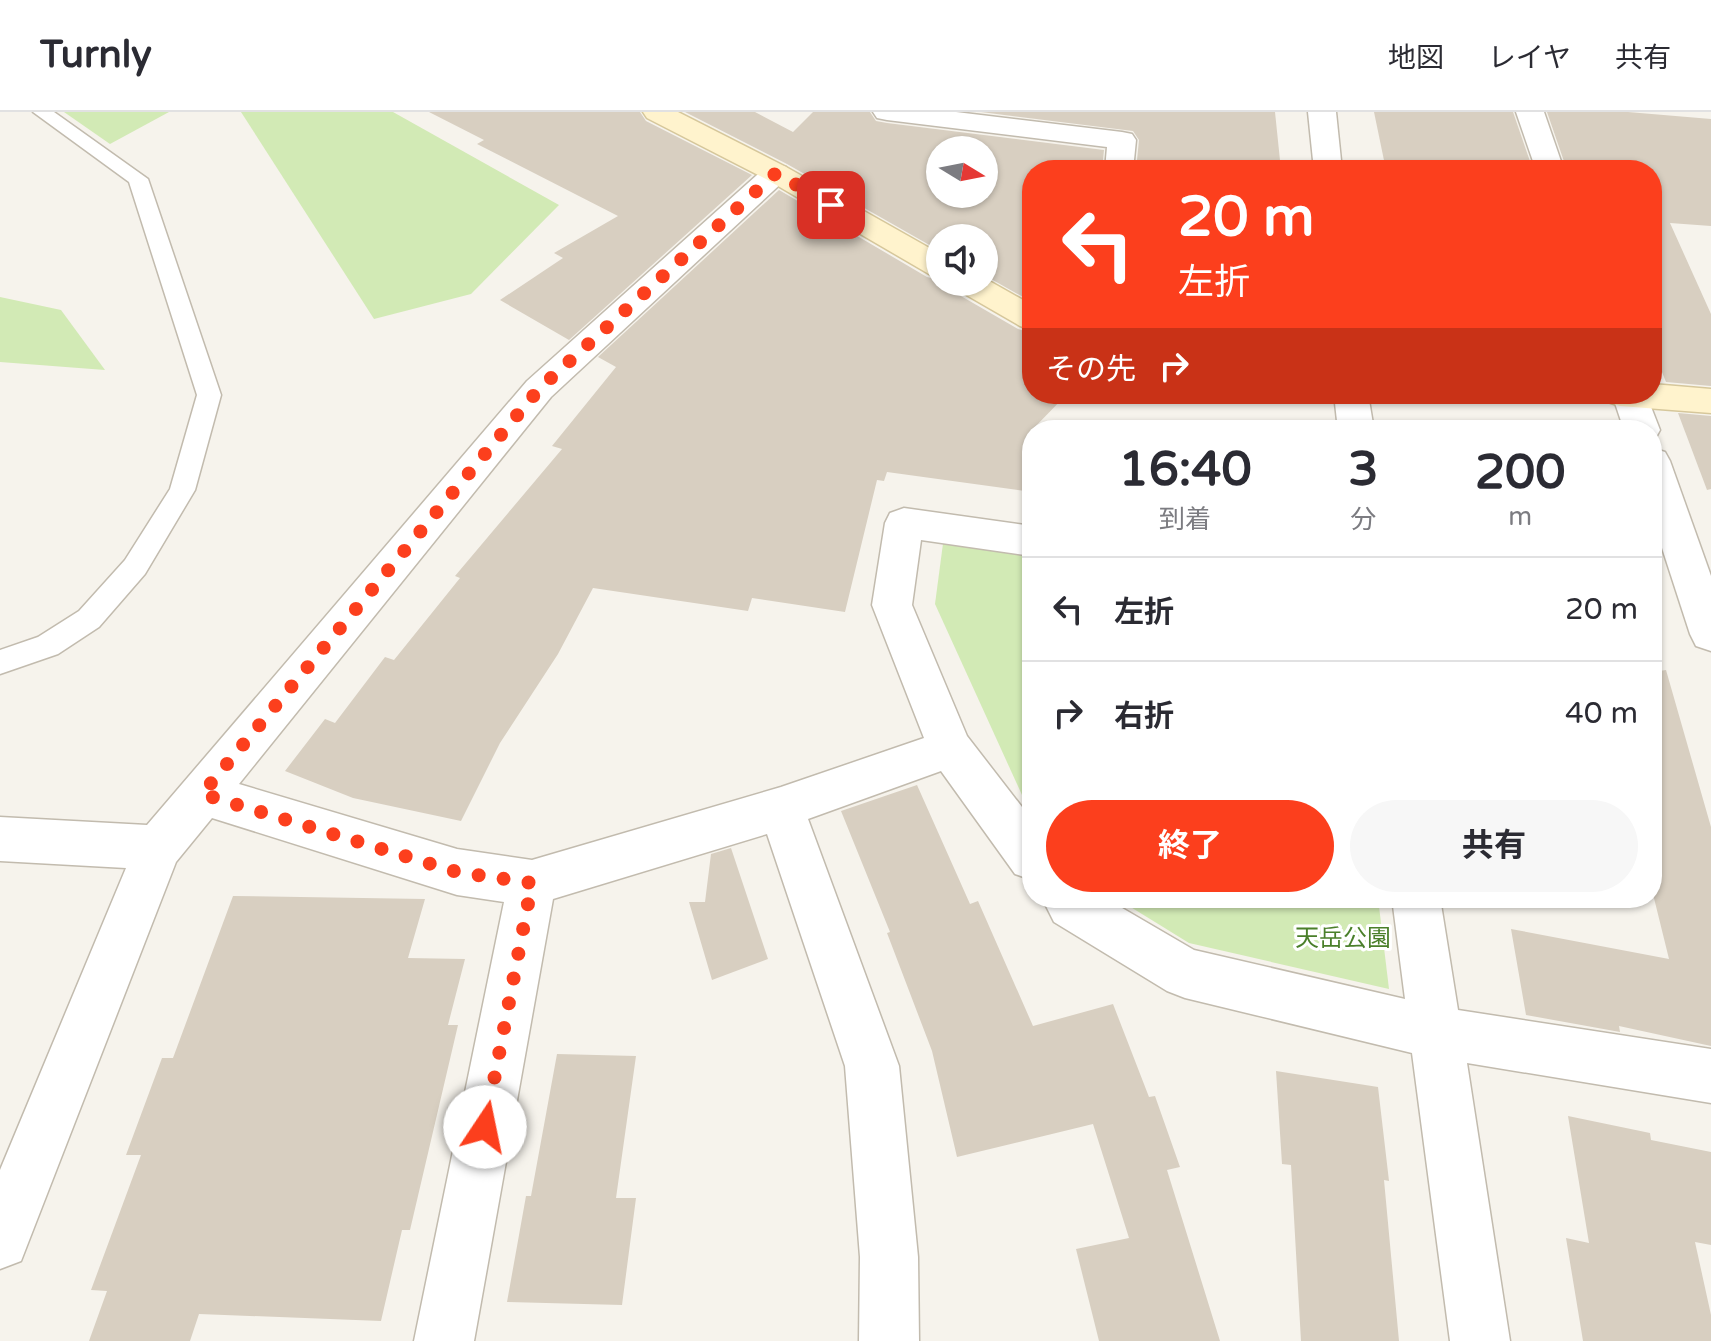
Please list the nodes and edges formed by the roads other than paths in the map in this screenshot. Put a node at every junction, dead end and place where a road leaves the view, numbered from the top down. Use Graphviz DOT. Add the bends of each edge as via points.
graph roads {
  1 [pos="42,112"];
  2 [pos="657,112"];
  3 [pos="887,112"];
  4 [pos="1322,112"];
  5 [pos="1530,112"];
  6 [pos="1120,160"];
  7 [pos="1327,160"];
  8 [pos="1547,160"];
  9 [pos="776,173"];
  10 [pos="926,259"];
  11 [pos="992,296"];
  12 [pos="1022,313"];
  13 [pos="1662,397"];
  14 [pos="1711,401"];
  15 [pos="1662,490"];
  16 [pos="1022,540"];
  17 [pos="1711,634"];
  18 [pos="0,662"];
  19 [pos="950,748"];
  20 [pos="202,794"];
  21 [pos="781,808"];
  22 [pos="0,839"];
  23 [pos="1022,845"];
  24 [pos="158,848"];
  25 [pos="532,883"];
  26 [pos="1076,908"];
  27 [pos="1417,908"];
  28 [pos="1434,1032"];
  29 [pos="1711,1076"];
  30 [pos="0,1240"];
  31 [pos="444,1341"];
  32 [pos="889,1341"];
  33 [pos="1480,1341"];
  1 -- 18 [label="lane" via="138,179 209,395 182,490 135,567 89,619 48,646"];
  2 -- 9 [label="street"];
  3 -- 6 [label="street" via="1122,140"];
  4 -- 7 [label="street"];
  5 -- 8 [label="street"];
  9 -- 10 [label="street"];
  9 -- 20 [label="street" via="539,389"];
  11 -- 12 [label="street"];
  13 -- 14 [label="street"];
  15 -- 17 [label="street"];
  16 -- 19 [label="street" via="904,523 892,605"];
  19 -- 21 [label="street"];
  19 -- 23 [label="street"];
  20 -- 24 [label="street"];
  20 -- 25 [label="street" via="457,872"];
  21 -- 25 [label="street"];
  21 -- 32 [label="street" via="872,1066 889,1257"];
  22 -- 24 [label="street"];
  24 -- 30 [label="street"];
  25 -- 31 [label="street"];
  26 -- 28 [label="street" via="1185,973"];
  27 -- 28 [label="street"];
  28 -- 29 [label="street"];
  28 -- 33 [label="street"];
}
